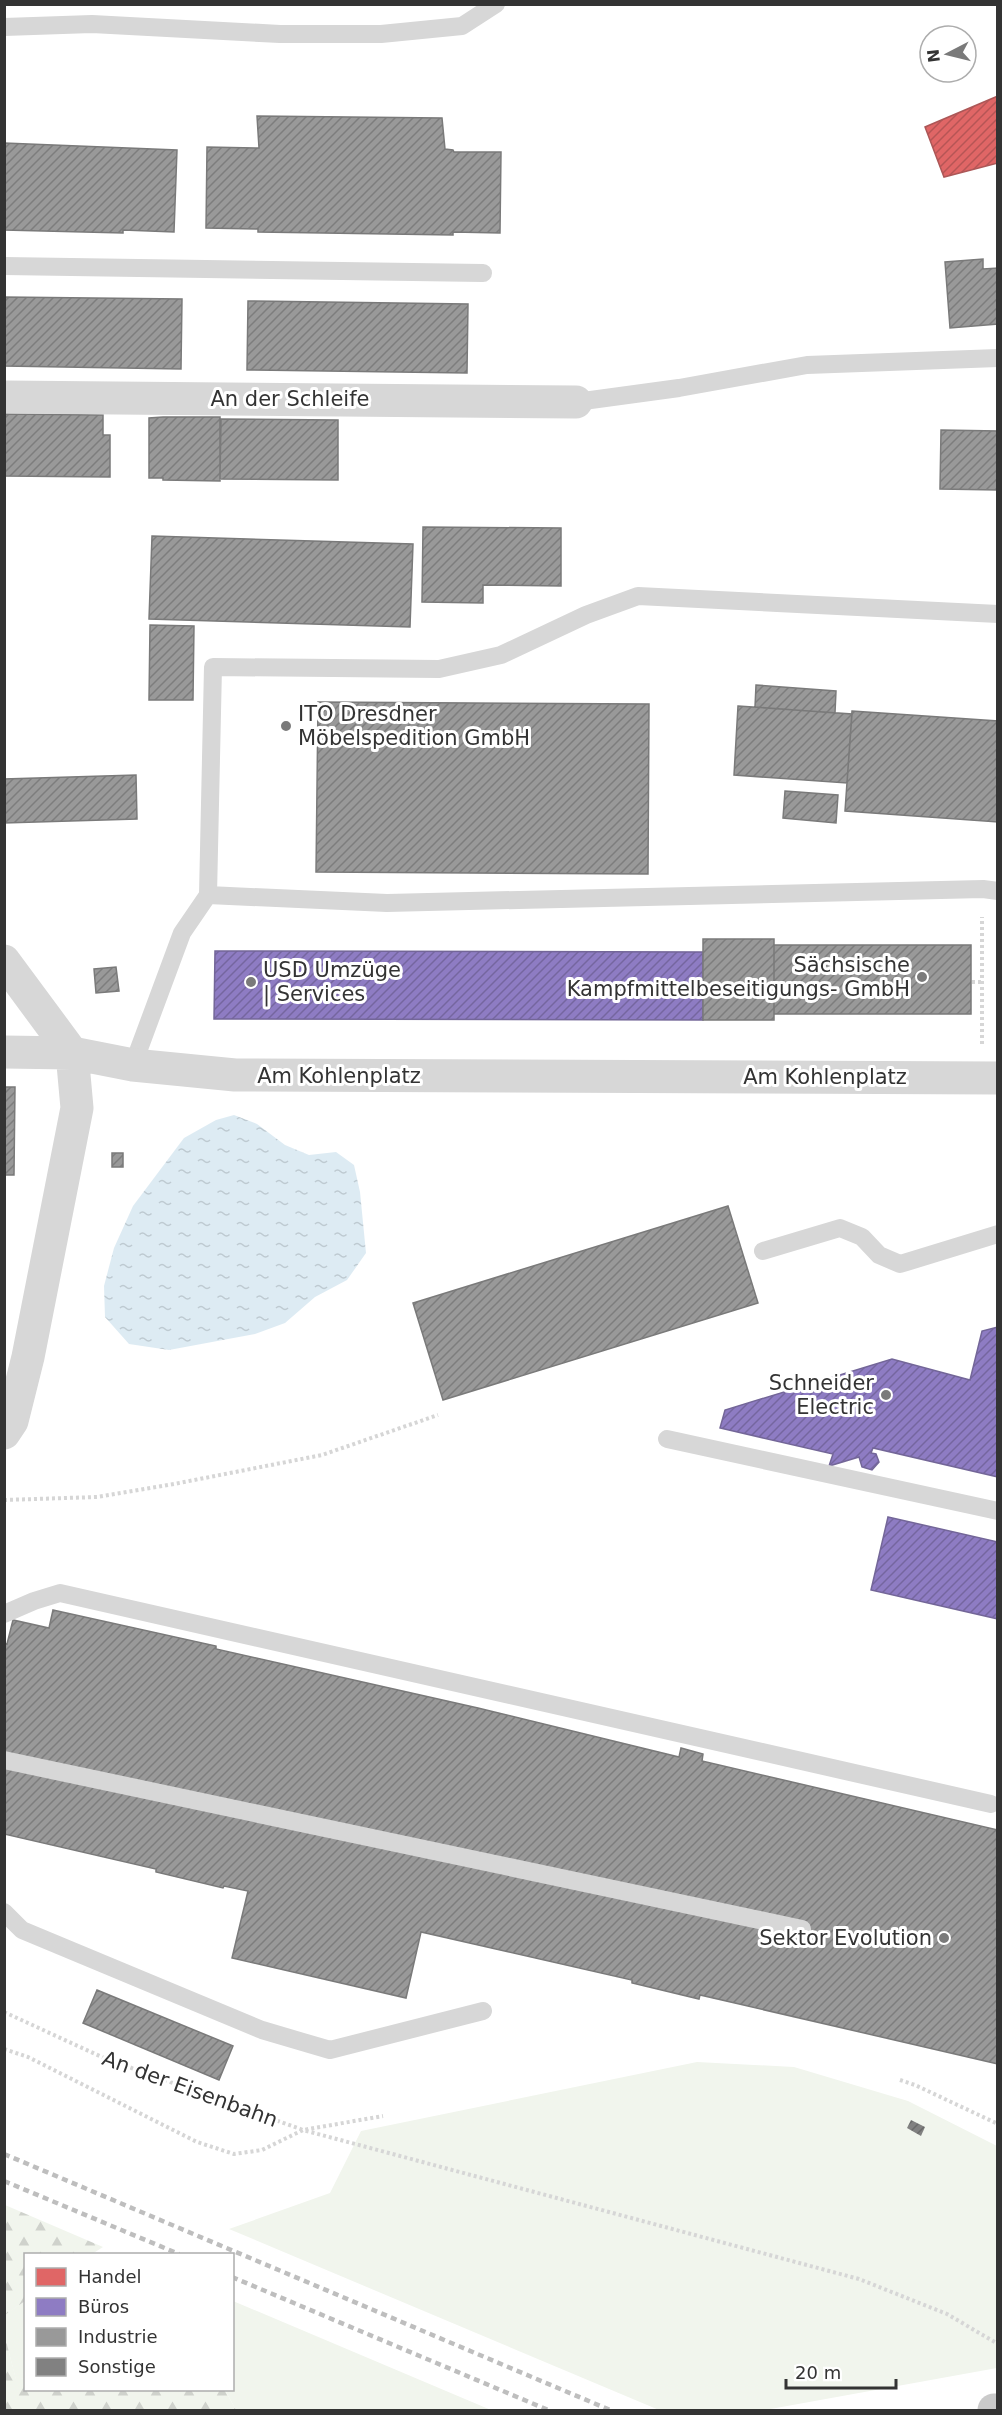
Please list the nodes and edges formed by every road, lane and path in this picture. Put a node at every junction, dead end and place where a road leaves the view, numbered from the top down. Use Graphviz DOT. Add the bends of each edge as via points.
graph roads {
  1 [pos="496,4"];
  2 [pos="4,27"];
  3 [pos="4,266"];
  4 [pos="483,273"];
  5 [pos="998,358"];
  6 [pos="4,397"];
  7 [pos="576,402"];
  8 [pos="998,614"];
  9 [pos="990,890"];
  10 [pos="208,895"];
  11 [pos="4,961"];
  12 [pos="972,982"];
  13 [pos="982,982"];
  14 [pos="982,1028"];
  15 [pos="4,1052"];
  16 [pos="72,1053"];
  17 [pos="134,1065"];
  18 [pos="998,1078"];
  19 [pos="998,1234"];
  20 [pos="763,1251"];
  21 [pos="16,1355"];
  22 [pos="438,1415"];
  23 [pos="4,1433"];
  24 [pos="667,1439"];
  25 [pos="4,1500"];
  26 [pos="998,1511"];
  27 [pos="4,1614"];
  28 [pos="4,1760"];
  29 [pos="991,1804"];
  30 [pos="4,1912"];
  31 [pos="802,1929"];
  32 [pos="483,2011"];
  33 [pos="4,2012"];
  34 [pos="4,2049"];
  35 [pos="900,2080"];
  36 [pos="383,2116"];
  37 [pos="998,2124"];
  38 [pos="303,2130"];
  39 [pos="998,2344"];
  1 -- 2 [label="lane" via="462,26 381,34 280,34 92,24"];
  3 -- 4 [label="lane"];
  5 -- 7 [label="lane" via="807,365"];
  6 -- 7 [label="street, An der Schleife"];
  8 -- 10 [label="lane" via="638,596 586,615 501,655 439,669 213,667"];
  9 -- 10 [label="lane" via="387,903"];
  9 -- 13 [label="path"];
  10 -- 17 [label="lane" via="182,933"];
  11 -- 16 [label="street"];
  12 -- 13 [label="path"];
  13 -- 14 [label="path"];
  15 -- 16 [label="street"];
  16 -- 17 [label="street, Am Kohlenplatz"];
  16 -- 21 [label="street" via="77,1108"];
  17 -- 18 [label="street, Am Kohlenplatz" via="235,1075"];
  19 -- 20 [label="lane" via="900,1264 879,1255 862,1237 840,1228"];
  21 -- 23 [label="street" via="12,1421"];
  22 -- 25 [label="path" via="322,1455 97,1497"];
  24 -- 26 [label="lane"];
  27 -- 29 [label="lane" via="60,1593"];
  28 -- 31 [label="lane"];
  30 -- 32 [label="lane" via="22,1930 262,2030 330,2050"];
  33 -- 38 [label="path, An der Eisenbahn" via="104,2058"];
  34 -- 38 [label="path" via="28,2057 197,2142 234,2154 262,2150"];
  35 -- 37 [label="path"];
  36 -- 38 [label="path, An der Eisenbahn"];
  38 -- 39 [label="path" via="859,2279 947,2314"];
}
